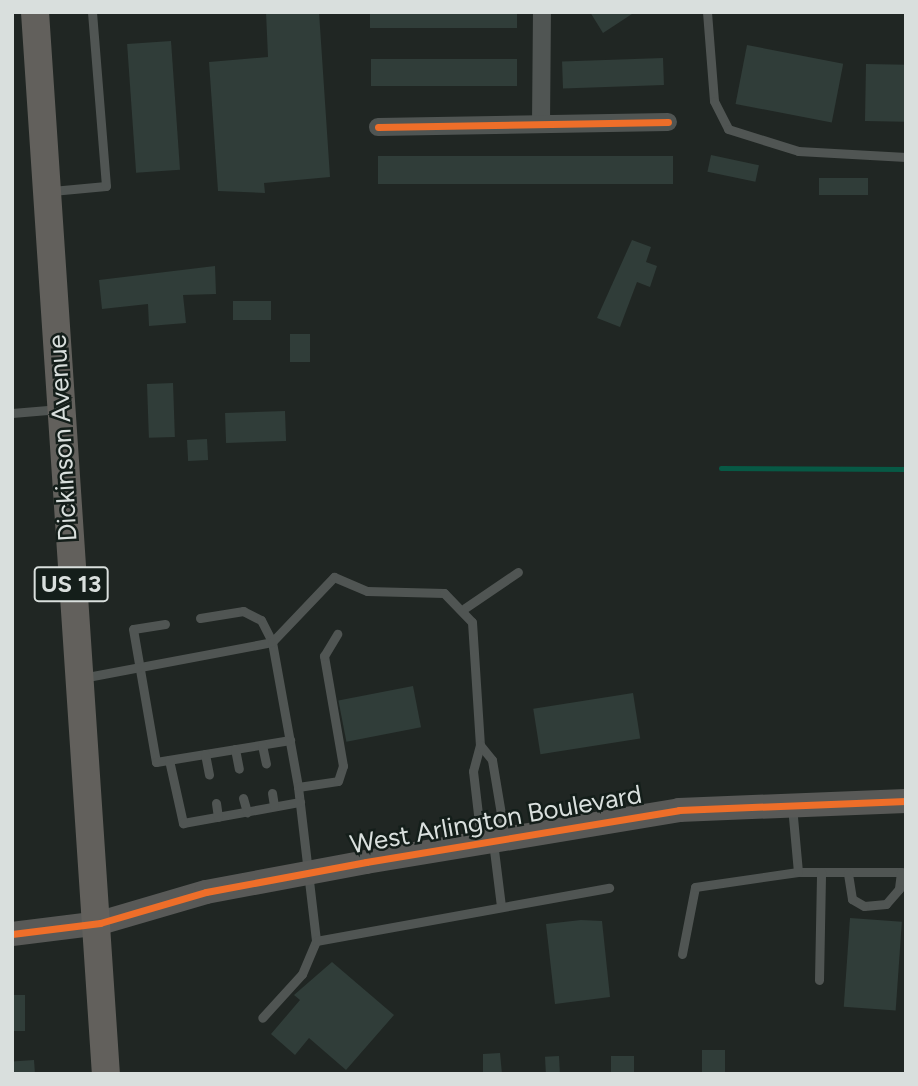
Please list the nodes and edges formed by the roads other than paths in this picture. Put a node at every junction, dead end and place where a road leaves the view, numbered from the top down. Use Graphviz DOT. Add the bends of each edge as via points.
graph roads {
  1 [pos="35,12"];
  2 [pos="92,12"];
  3 [pos="542,12"];
  4 [pos="707,12"];
  5 [pos="668,122"];
  6 [pos="541,124"];
  7 [pos="378,127"];
  8 [pos="906,157"];
  9 [pos="49,191"];
  10 [pos="61,409"];
  11 [pos="12,413"];
  12 [pos="518,572"];
  13 [pos="465,608"];
  14 [pos="200,618"];
  15 [pos="165,624"];
  16 [pos="337,634"];
  17 [pos="272,642"];
  18 [pos="139,666"];
  19 [pos="79,679"];
  20 [pos="290,740"];
  21 [pos="262,745"];
  22 [pos="480,745"];
  23 [pos="235,749"];
  24 [pos="205,754"];
  25 [pos="169,760"];
  26 [pos="266,764"];
  27 [pos="239,769"];
  28 [pos="209,775"];
  29 [pos="298,787"];
  30 [pos="272,793"];
  31 [pos="243,798"];
  32 [pos="906,801"];
  33 [pos="300,802"];
  34 [pos="215,803"];
  35 [pos="792,804"];
  36 [pos="274,806"];
  37 [pos="247,812"];
  38 [pos="218,817"];
  39 [pos="493,840"];
  40 [pos="797,872"];
  41 [pos="310,873"];
  42 [pos="821,873"];
  43 [pos="848,873"];
  44 [pos="609,888"];
  45 [pos="501,906"];
  46 [pos="100,923"];
  47 [pos="12,934"];
  48 [pos="316,941"];
  49 [pos="682,954"];
  50 [pos="819,980"];
  51 [pos="262,1018"];
  52 [pos="106,1074"];
  1 -- 9 [label="main road, Dickinson Avenue / US 13"];
  2 -- 9 [label="lane" via="106,186"];
  3 -- 6 [label="street"];
  4 -- 8 [label="lane" via="714,101 728,129 798,151"];
  5 -- 6 [label="street"];
  6 -- 7 [label="street"];
  9 -- 10 [label="main road, Dickinson Avenue / US 13"];
  10 -- 11 [label="lane"];
  10 -- 19 [label="main road, Dickinson Avenue / US 13"];
  12 -- 13 [label="lane"];
  13 -- 17 [label="lane" via="444,593 367,592 334,577"];
  13 -- 22 [label="lane" via="472,622"];
  14 -- 17 [label="lane" via="253,612"];
  15 -- 18 [label="lane" via="133,629"];
  16 -- 29 [label="lane" via="324,656 343,766 338,780"];
  17 -- 18 [label="lane"];
  17 -- 20 [label="lane"];
  18 -- 19 [label="lane"];
  18 -- 25 [label="lane" via="156,762"];
  19 -- 46 [label="main road, Dickinson Avenue / US 13"];
  20 -- 21 [label="lane"];
  20 -- 29 [label="lane"];
  21 -- 23 [label="lane"];
  21 -- 26 [label="lane"];
  22 -- 39 [label="lane" via="473,771"];
  22 -- 39 [label="lane" via="492,761"];
  23 -- 24 [label="lane"];
  23 -- 27 [label="lane"];
  24 -- 25 [label="lane"];
  24 -- 28 [label="lane"];
  25 -- 38 [label="lane" via="183,823"];
  29 -- 33 [label="lane"];
  30 -- 36 [label="lane"];
  31 -- 37 [label="lane"];
  32 -- 35 [label="main road, West Arlington Boulevard"];
  33 -- 36 [label="lane"];
  33 -- 41 [label="lane"];
  34 -- 38 [label="lane"];
  35 -- 39 [label="main road, West Arlington Boulevard" via="679,810"];
  35 -- 40 [label="lane"];
  36 -- 37 [label="lane"];
  37 -- 38 [label="lane"];
  39 -- 41 [label="main road, West Arlington Boulevard"];
  39 -- 45 [label="lane"];
  40 -- 42 [label="lane"];
  40 -- 49 [label="lane" via="695,887"];
  41 -- 46 [label="main road, West Arlington Boulevard" via="206,892"];
  41 -- 48 [label="lane"];
  42 -- 43 [label="lane"];
  42 -- 50 [label="lane"];
  43 -- 43 [label="lane" via="901,872 899,889 886,904 864,906 852,899"];
  44 -- 45 [label="lane"];
  45 -- 48 [label="lane"];
  46 -- 47 [label="main road, West Arlington Boulevard"];
  46 -- 52 [label="main road, Dickinson Avenue / US 13"];
  48 -- 51 [label="lane" via="302,974"];
}
